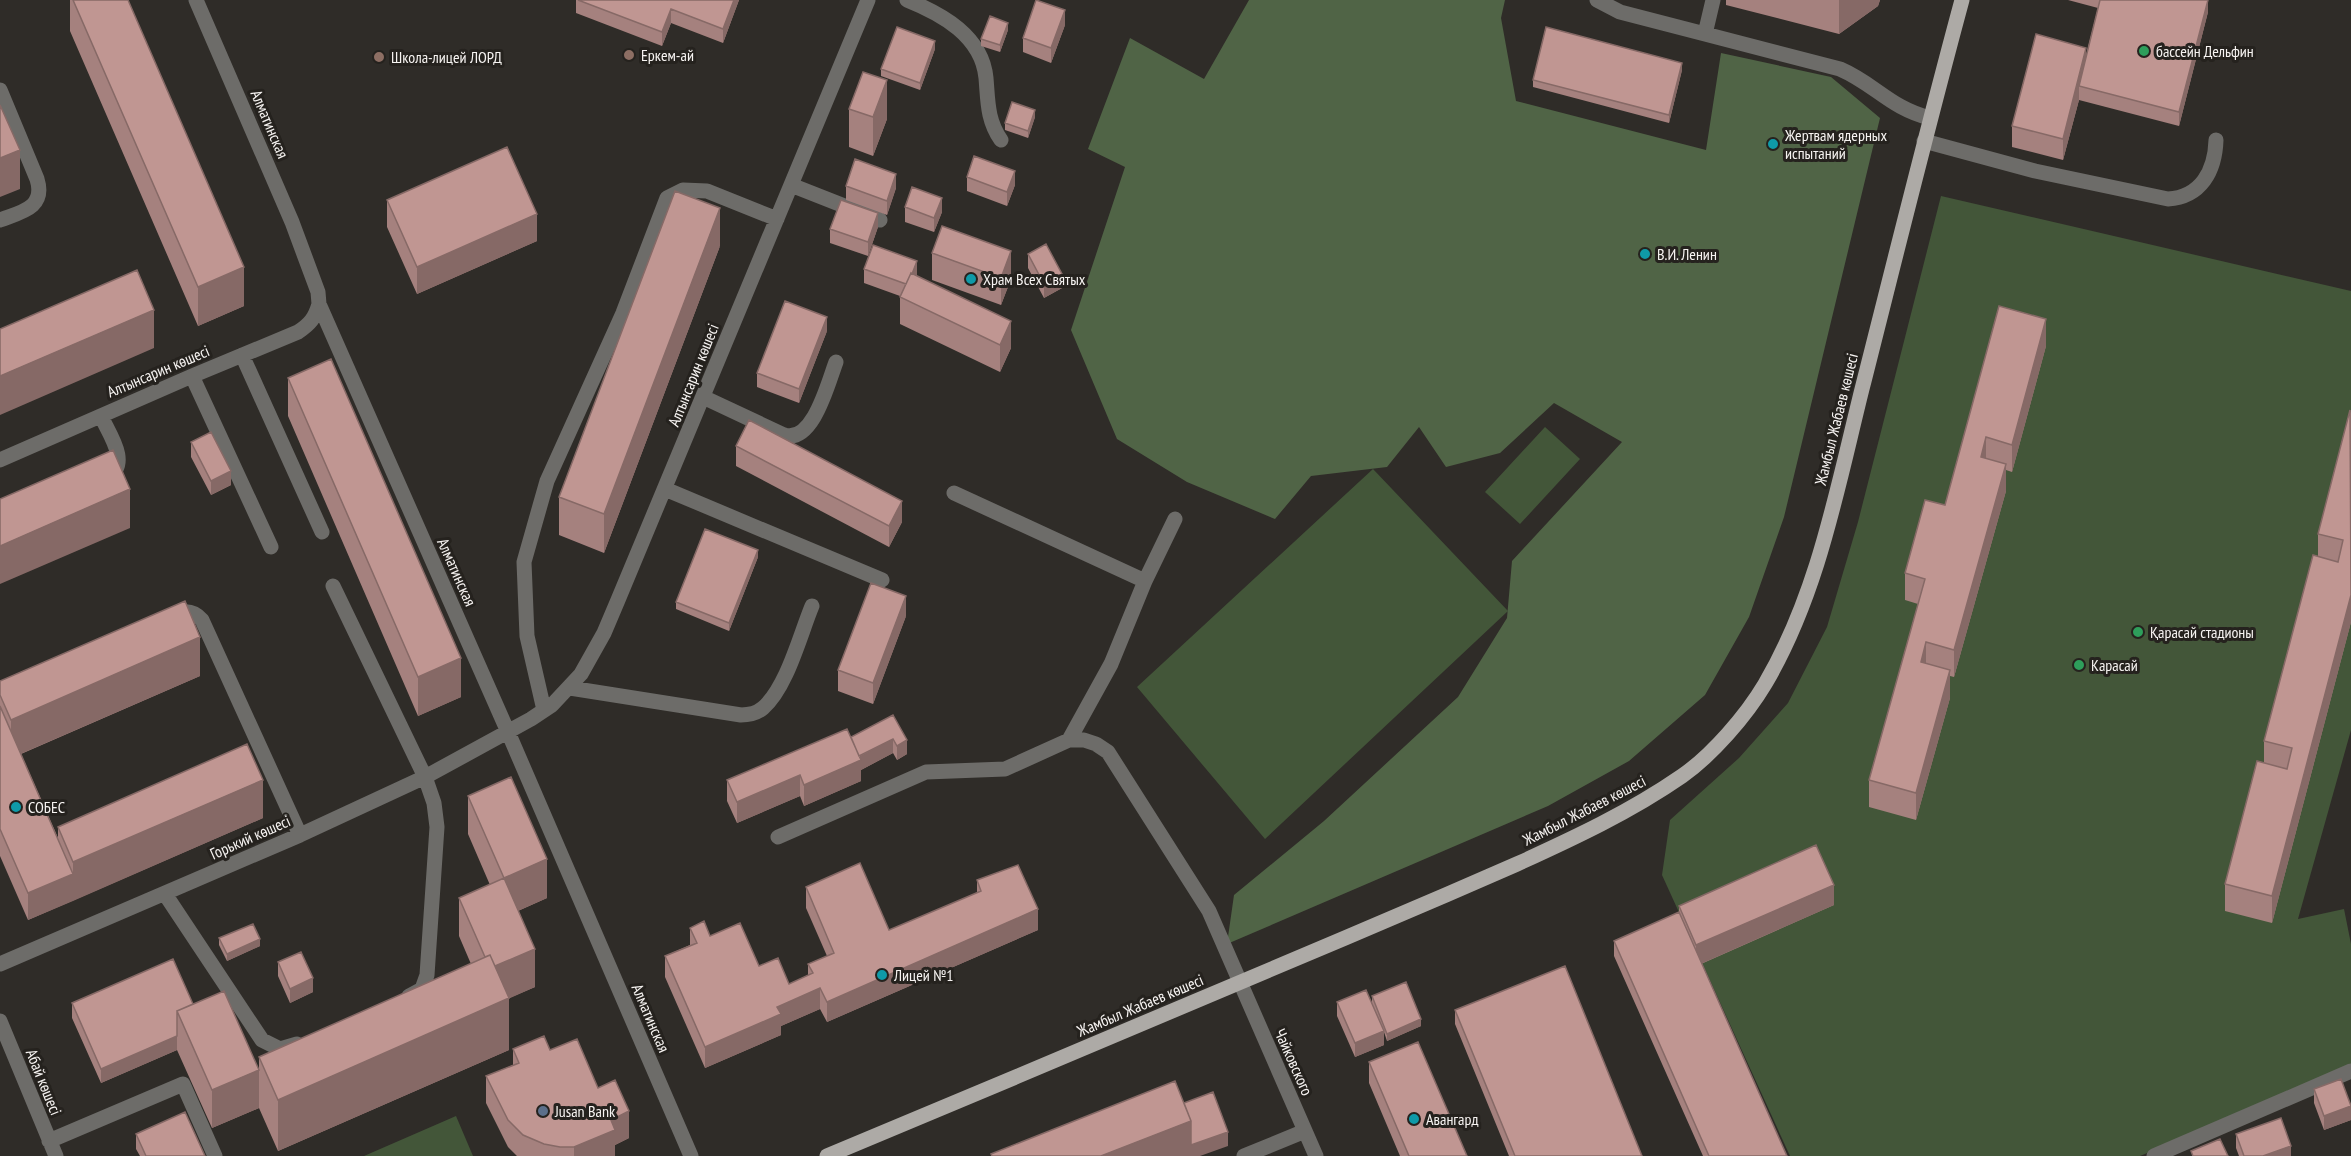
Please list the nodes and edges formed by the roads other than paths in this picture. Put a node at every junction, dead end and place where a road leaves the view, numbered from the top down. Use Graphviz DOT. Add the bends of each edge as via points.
graph roads {
  1 [pos="196,0"];
  2 [pos="868,0"];
  3 [pos="907,0"];
  4 [pos="1598,0"];
  5 [pos="1713,0"];
  6 [pos="1962,0"];
  7 [pos="1705,34"];
  8 [pos="0,90"];
  9 [pos="1930,118"];
  10 [pos="1001,140"];
  11 [pos="2216,140"];
  12 [pos="1924,141"];
  13 [pos="791,185"];
  14 [pos="777,219"];
  15 [pos="0,220"];
  16 [pos="880,220"];
  17 [pos="319,304"];
  18 [pos="242,355"];
  19 [pos="836,362"];
  20 [pos="192,376"];
  21 [pos="703,397"];
  22 [pos="101,416"];
  23 [pos="0,460"];
  24 [pos="91,484"];
  25 [pos="665,489"];
  26 [pos="954,493"];
  27 [pos="1176,519"];
  28 [pos="322,532"];
  29 [pos="271,547"];
  30 [pos="882,580"];
  31 [pos="1145,581"];
  32 [pos="333,586"];
  33 [pos="812,606"];
  34 [pos="156,623"];
  35 [pos="570,688"];
  36 [pos="544,710"];
  37 [pos="508,732"];
  38 [pos="1069,740"];
  39 [pos="425,777"];
  40 [pos="300,835"];
  41 [pos="778,837"];
  42 [pos="165,894"];
  43 [pos="0,964"];
  44 [pos="1239,983"];
  45 [pos="397,1001"];
  46 [pos="0,1021"];
  47 [pos="312,1038"];
  48 [pos="2351,1071"];
  49 [pos="1305,1131"];
  50 [pos="49,1141"];
  51 [pos="56,1156"];
  52 [pos="215,1156"];
  53 [pos="691,1156"];
  54 [pos="827,1156"];
  55 [pos="1244,1156"];
  56 [pos="1316,1156"];
  57 [pos="2154,1156"];
  1 -- 17 [label="street, Алматинская" via="292,222"];
  2 -- 13 [label="street, Алтынсарин көшесі"];
  3 -- 10 [label="street" via="951,21 976,48 984,63 990,119"];
  4 -- 7 [label="street" via="1620,12"];
  5 -- 7 [label="street"];
  6 -- 9 [label="main road, Жамбыл Жабаев көшесі"];
  7 -- 9 [label="street" via="1840,69 1858,76 1897,106"];
  8 -- 15 [label="street" via="40,193 28,209"];
  9 -- 12 [label="main road, Жамбыл Жабаев көшесі"];
  11 -- 12 [label="street" via="2213,164 2200,184 2192,193 2168,199 2035,171"];
  12 -- 44 [label="main road, Жамбыл Жабаев көшесі" via="1829,521 1800,614 1761,690 1729,731 1688,772 1614,818 1445,896"];
  13 -- 14 [label="street, Алтынсарин көшесі"];
  13 -- 16 [label="street"];
  14 -- 21 [label="street, Алтынсарин көшесі"];
  14 -- 36 [label="street" via="707,191 683,190 667,198 623,313 547,481 524,562 527,636"];
  17 -- 18 [label="street, Алтынсарин көшесі" via="309,325"];
  17 -- 37 [label="street, Алматинская"];
  18 -- 20 [label="street, Алтынсарин көшесі"];
  18 -- 28 [label="street"];
  19 -- 21 [label="street" via="814,417 807,429 796,435 784,435"];
  20 -- 22 [label="street, Алтынсарин көшесі"];
  20 -- 29 [label="street"];
  21 -- 25 [label="street, Алтынсарин көшесі"];
  22 -- 23 [label="street, Алтынсарин көшесі"];
  22 -- 24 [label="street" via="117,452 118,464 112,475"];
  25 -- 30 [label="street"];
  25 -- 35 [label="street, Алтынсарин көшесі" via="604,633"];
  26 -- 31 [label="street"];
  27 -- 31 [label="street"];
  31 -- 38 [label="street" via="1111,664"];
  32 -- 39 [label="street"];
  33 -- 35 [label="street" via="780,684 768,703 755,713 741,715"];
  34 -- 40 [label="street" via="185,612 197,614 202,620 260,764"];
  35 -- 36 [label="street, Алтынсарин көшесі"];
  36 -- 37 [label="street, Алтынсарин көшесі"];
  37 -- 39 [label="street, Горький көшесі"];
  37 -- 53 [label="street, Алматинская"];
  38 -- 41 [label="street" via="1005,769 926,772"];
  38 -- 44 [label="street, Чайковского" via="1084,740 1108,752 1209,911"];
  39 -- 40 [label="street, Горький көшесі"];
  39 -- 45 [label="street" via="437,827 427,975 422,989"];
  40 -- 42 [label="street, Горький көшесі"];
  42 -- 43 [label="street, Горький көшесі"];
  42 -- 47 [label="street" via="262,1040 280,1048"];
  44 -- 49 [label="street, Чайковского"];
  44 -- 54 [label="main road, Жамбыл Жабаев көшесі"];
  46 -- 50 [label="street, Абай көшесі"];
  48 -- 57 [label="street"];
  49 -- 55 [label="street"];
  49 -- 56 [label="street, Чайковского"];
  50 -- 51 [label="street, Абай көшесі"];
  50 -- 52 [label="street" via="183,1084"];
}
